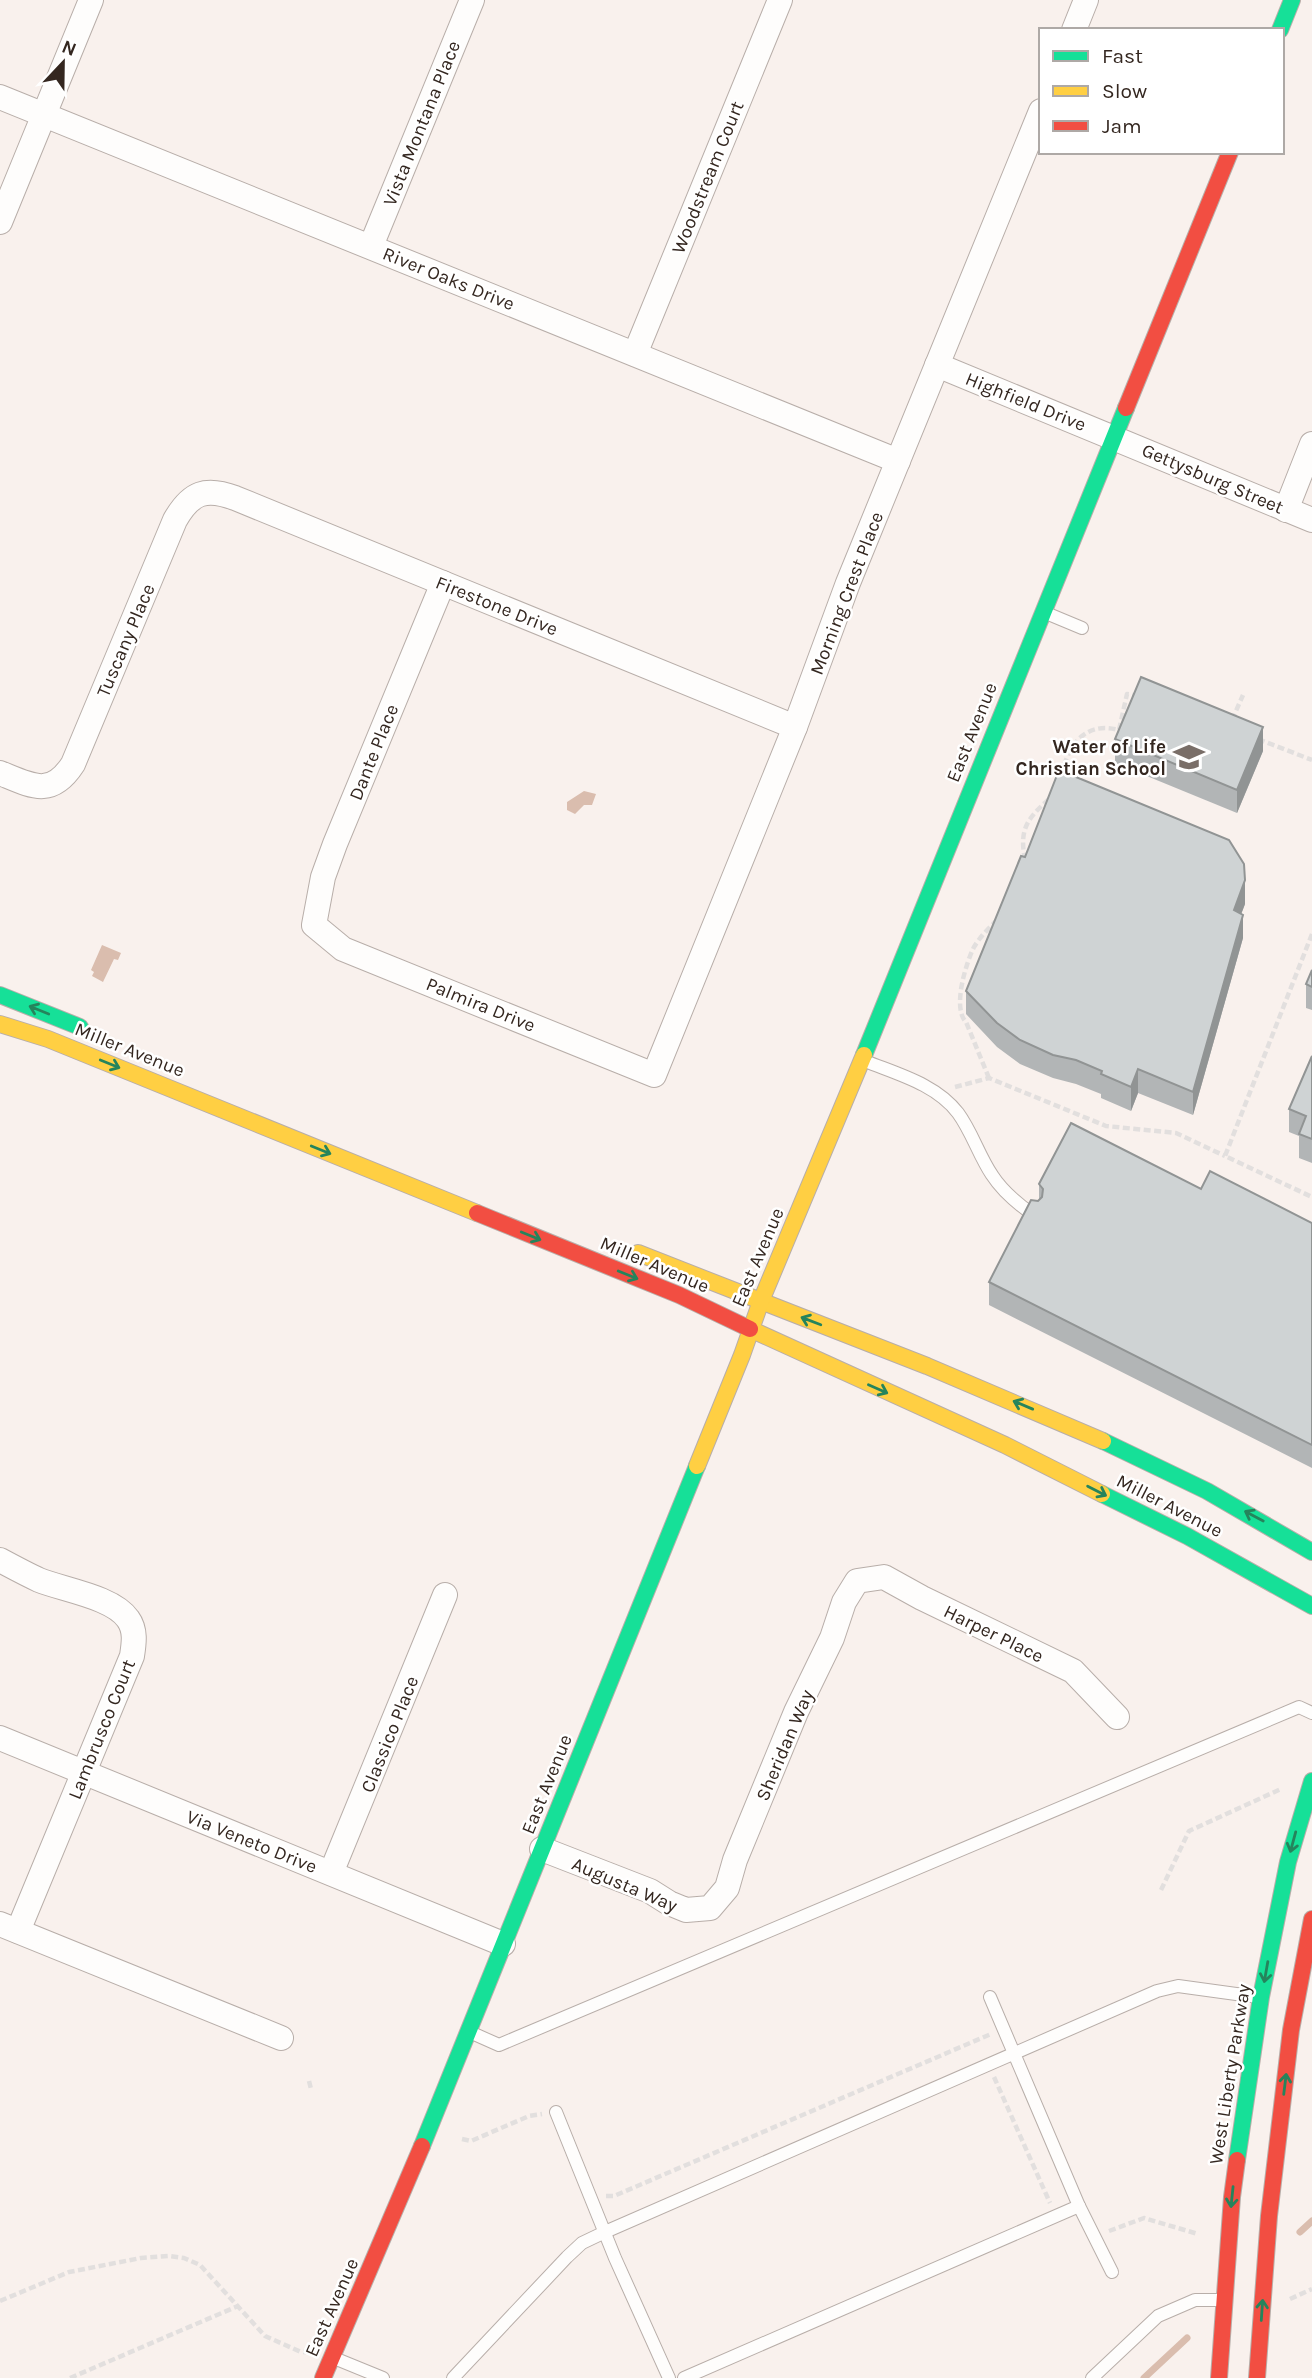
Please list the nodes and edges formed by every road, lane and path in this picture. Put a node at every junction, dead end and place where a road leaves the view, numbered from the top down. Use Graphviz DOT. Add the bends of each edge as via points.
graph roads {
  1 [pos="91,0"];
  2 [pos="472,0"];
  3 [pos="780,0"];
  4 [pos="1086,0"];
  5 [pos="1292,0"];
  6 [pos="1075,28"];
  7 [pos="1281,28"];
  8 [pos="0,97"];
  9 [pos="44,115"];
  10 [pos="1039,116"];
  11 [pos="1229,154"];
  12 [pos="0,222"];
  13 [pos="371,246"];
  14 [pos="635,354"];
  15 [pos="937,365"];
  16 [pos="1114,437"];
  17 [pos="1312,444"];
  18 [pos="898,461"];
  19 [pos="197,495"];
  20 [pos="1286,510"];
  21 [pos="1312,520"];
  22 [pos="443,583"];
  23 [pos="1042,612"];
  24 [pos="1082,628"];
  25 [pos="1242,695"];
  26 [pos="1151,696"];
  27 [pos="795,727"];
  28 [pos="1229,727"];
  29 [pos="1253,737"];
  30 [pos="1312,760"];
  31 [pos="0,773"];
  32 [pos="1061,776"];
  33 [pos="1051,797"];
  34 [pos="1026,863"];
  35 [pos="1000,917"];
  36 [pos="314,925"];
  37 [pos="1312,934"];
  38 [pos="0,995"];
  39 [pos="0,1024"];
  40 [pos="101,1035"];
  41 [pos="861,1059"];
  42 [pos="654,1075"];
  43 [pos="989,1078"];
  44 [pos="936,1092"];
  45 [pos="1225,1156"];
  46 [pos="1312,1197"];
  47 [pos="1035,1216"];
  48 [pos="619,1245"];
  49 [pos="761,1301"];
  50 [pos="750,1328"];
  51 [pos="1312,1552"];
  52 [pos="0,1560"];
  53 [pos="857,1581"];
  54 [pos="445,1595"];
  55 [pos="1312,1606"];
  56 [pos="1312,1713"];
  57 [pos="1117,1717"];
  58 [pos="0,1738"];
  59 [pos="84,1772"];
  60 [pos="1312,1781"];
  61 [pos="1288,1786"];
  62 [pos="542,1849"];
  63 [pos="331,1873"];
  64 [pos="1161,1890"];
  65 [pos="1279,1905"];
  66 [pos="710,1908"];
  67 [pos="1312,1919"];
  68 [pos="9,1927"];
  69 [pos="503,1944"];
  70 [pos="1286,1954"];
  71 [pos="990,1997"];
  72 [pos="1261,1997"];
  73 [pos="1275,2017"];
  74 [pos="1004,2029"];
  75 [pos="1291,2030"];
  76 [pos="469,2031"];
  77 [pos="281,2038"];
  78 [pos="1015,2052"];
  79 [pos="309,2081"];
  80 [pos="311,2089"];
  81 [pos="556,2112"];
  82 [pos="462,2139"];
  83 [pos="590,2197"];
  84 [pos="1079,2206"];
  85 [pos="605,2232"];
  86 [pos="1112,2272"];
  87 [pos="1312,2289"];
  88 [pos="1224,2300"];
  89 [pos="1287,2300"];
  90 [pos="0,2301"];
  91 [pos="238,2305"];
  92 [pos="332,2353"];
  93 [pos="70,2378"];
  94 [pos="323,2378"];
  95 [pos="383,2378"];
  96 [pos="453,2378"];
  97 [pos="669,2378"];
  98 [pos="684,2378"];
  99 [pos="1092,2378"];
  100 [pos="1219,2378"];
  101 [pos="1258,2378"];
  1 -- 9 [label="street"];
  2 -- 13 [label="street, Vista Montana Place"];
  3 -- 14 [label="street, Woodstream Court"];
  4 -- 6 [label="street"];
  5 -- 7 [label="main road"];
  8 -- 9 [label="street, River Oaks Drive"];
  9 -- 12 [label="street"];
  9 -- 13 [label="street, River Oaks Drive"];
  10 -- 15 [label="street, Morning Crest Place"];
  11 -- 16 [label="main road, East Avenue"];
  13 -- 14 [label="street, River Oaks Drive"];
  14 -- 18 [label="street, River Oaks Drive"];
  15 -- 16 [label="street, Highfield Drive"];
  15 -- 18 [label="street, Morning Crest Place"];
  16 -- 20 [label="street, Gettysburg Street"];
  16 -- 23 [label="main road, East Avenue"];
  17 -- 20 [label="street"];
  18 -- 27 [label="street, Morning Crest Place"];
  19 -- 22 [label="street, Firestone Drive" via="222,493"];
  19 -- 31 [label="street, Tuscany Place" via="175,520 74,764 53,785 40,787"];
  20 -- 21 [label="street, Gettysburg Street"];
  22 -- 27 [label="street, Firestone Drive"];
  22 -- 36 [label="street, Dante Place" via="331,855"];
  23 -- 24 [label="lane"];
  23 -- 41 [label="main road, East Avenue"];
  25 -- 28 [label="path"];
  26 -- 32 [label="path" via="1127,694 1119,730 1101,729 1080,736 1068,753"];
  27 -- 42 [label="street, Morning Crest Place"];
  29 -- 30 [label="path"];
  33 -- 34 [label="path" via="1025,827"];
  35 -- 43 [label="path" via="974,948 965,969 960,1003"];
  36 -- 42 [label="street, Palmira Drive" via="343,949"];
  37 -- 45 [label="path"];
  40 -- 38 [label="main road, Miller Avenue, one-way"];
  39 -- 50 [label="main road, Miller Avenue, one-way" via="61,1044"];
  41 -- 44 [label="lane"];
  41 -- 49 [label="main road, East Avenue"];
  43 -- 44 [label="path"];
  43 -- 45 [label="path" via="1106,1126 1176,1133"];
  44 -- 47 [label="lane" via="958,1113 992,1176"];
  45 -- 46 [label="path"];
  48 -- 49 [label="main road, Miller Avenue"];
  49 -- 50 [label="main road, East Avenue"];
  51 -- 49 [label="main road, Miller Avenue, one-way" via="1273,1526 1086,1432"];
  50 -- 55 [label="main road, Miller Avenue, one-way" via="1005,1445 1187,1536"];
  50 -- 62 [label="main road, East Avenue"];
  52 -- 59 [label="street, Lambrusco Court" via="39,1580 111,1605 134,1629 132,1656"];
  53 -- 57 [label="street, Harper Place" via="884,1577 1073,1671"];
  53 -- 66 [label="street, Sheridan Way" via="796,1712 727,1888"];
  54 -- 63 [label="street, Classico Place"];
  56 -- 76 [label="lane" via="1299,1707 499,2045"];
  58 -- 59 [label="street, Via Veneto Drive"];
  59 -- 63 [label="street, Via Veneto Drive"];
  59 -- 68 [label="street, Lambrusco Court"];
  60 -- 65 [label="main road, West Liberty Parkway, one-way"];
  61 -- 64 [label="path" via="1189,1831"];
  62 -- 66 [label="street, Augusta Way" via="686,1910"];
  62 -- 69 [label="main road, East Avenue"];
  63 -- 69 [label="street, Via Veneto Drive"];
  65 -- 70 [label="main road" via="1290,1930"];
  65 -- 72 [label="main road, West Liberty Parkway, one-way"];
  67 -- 75 [label="main road"];
  68 -- 77 [label="street"];
  69 -- 76 [label="main road, East Avenue"];
  71 -- 74 [label="lane"];
  72 -- 78 [label="lane" via="1178,1986"];
  72 -- 88 [label="main road, West Liberty Parkway, one-way" via="1232,2197"];
  73 -- 75 [label="main road" via="1278,2025"];
  74 -- 78 [label="lane"];
  74 -- 83 [label="path" via="614,2196"];
  101 -- 75 [label="main road, one-way" via="1269,2216"];
  76 -- 92 [label="main road, East Avenue"];
  78 -- 84 [label="lane"];
  78 -- 85 [label="lane"];
  79 -- 80 [label="path"];
  81 -- 82 [label="path" via="529,2116 471,2141"];
  81 -- 83 [label="lane"];
  83 -- 85 [label="lane"];
  84 -- 86 [label="lane"];
  84 -- 98 [label="lane"];
  85 -- 96 [label="lane" via="567,2257"];
  85 -- 97 [label="lane"];
  87 -- 89 [label="path"];
  88 -- 99 [label="lane" via="1195,2300 1158,2316"];
  88 -- 100 [label="main road, West Liberty Parkway"];
  90 -- 91 [label="path" via="69,2273 169,2256 200,2265"];
  91 -- 92 [label="path" via="265,2336 301,2352"];
  91 -- 93 [label="path"];
  92 -- 94 [label="main road, East Avenue"];
  92 -- 95 [label="lane"];
}
